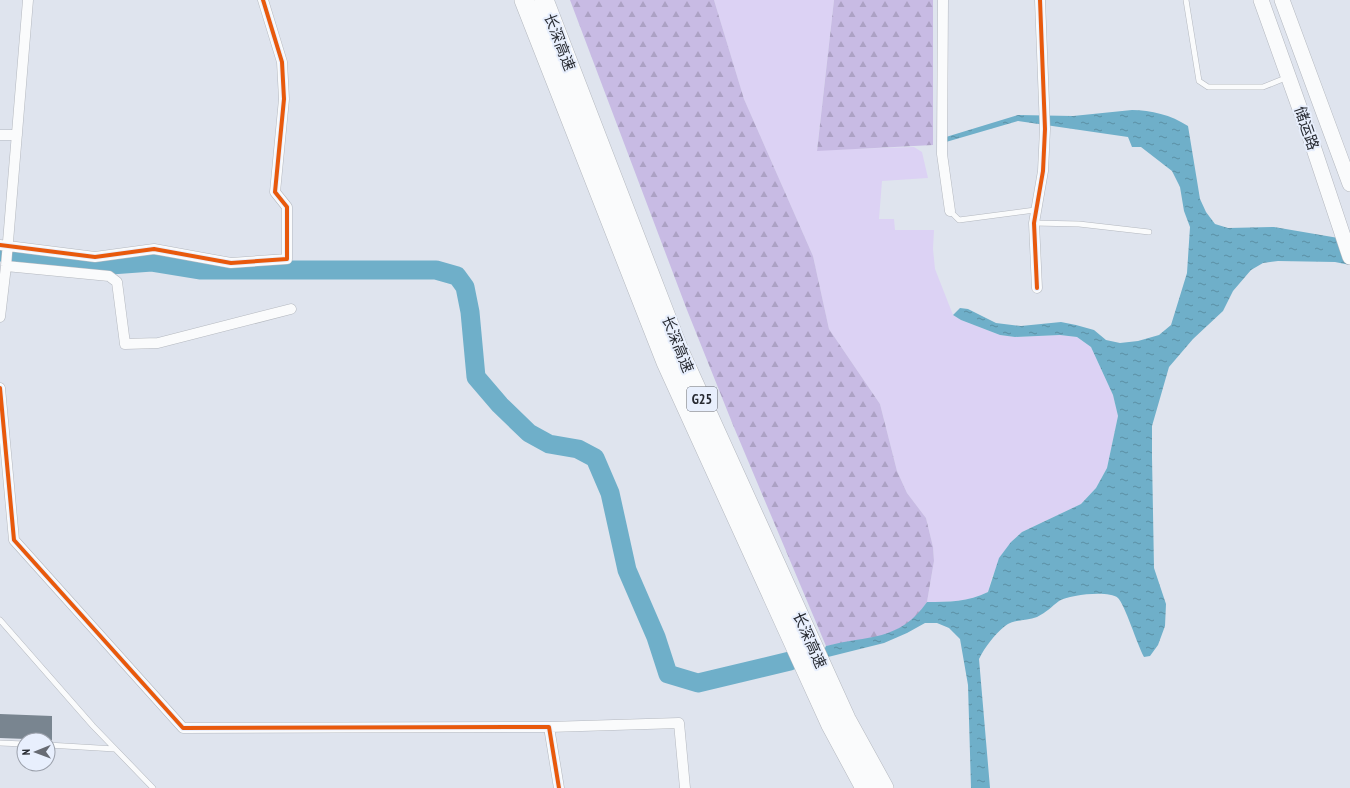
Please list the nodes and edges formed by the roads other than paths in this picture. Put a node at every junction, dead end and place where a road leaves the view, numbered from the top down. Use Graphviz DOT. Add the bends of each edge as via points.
graph roads {
  1 [pos="28,0"];
  2 [pos="263,0"];
  3 [pos="524,0"];
  4 [pos="544,0"];
  5 [pos="943,0"];
  6 [pos="1040,0"];
  7 [pos="1186,0"];
  8 [pos="1261,0"];
  9 [pos="1282,0"];
  10 [pos="1289,77"];
  11 [pos="17,135"];
  12 [pos="0,136"];
  13 [pos="1350,184"];
  14 [pos="1035,210"];
  15 [pos="950,211"];
  16 [pos="1034,223"];
  17 [pos="1149,232"];
  18 [pos="5,247"];
  19 [pos="1350,257"];
  20 [pos="6,264"];
  21 [pos="1037,288"];
  22 [pos="291,309"];
  23 [pos="0,317"];
  24 [pos="0,388"];
  25 [pos="0,620"];
  26 [pos="549,727"];
  27 [pos="0,743"];
  28 [pos="16,744"];
  29 [pos="56,745"];
  30 [pos="115,748"];
  31 [pos="153,788"];
  32 [pos="559,788"];
  33 [pos="685,788"];
  34 [pos="865,788"];
  35 [pos="884,788"];
  1 -- 11 [label="street"];
  2 -- 18 [label="street" via="282,62 284,99 275,192 287,207 287,259 231,263 154,249 95,258"];
  3 -- 34 [label="highway, 长深高速 / G25" via="666,362 831,725"];
  4 -- 35 [label="highway, 长深高速 / G25" via="680,353 846,719"];
  5 -- 15 [label="street" via="942,154"];
  6 -- 14 [label="street" via="1045,129 1043,171"];
  7 -- 10 [label="lane" via="1199,81 1208,88 1263,86"];
  8 -- 10 [label="main road, 储运路"];
  9 -- 13 [label="main road, 储运路"];
  10 -- 19 [label="main road, 储运路"];
  11 -- 12 [label="street"];
  11 -- 18 [label="street"];
  14 -- 15 [label="lane" via="959,220"];
  14 -- 16 [label="street"];
  16 -- 17 [label="lane" via="1078,224"];
  16 -- 21 [label="street"];
  18 -- 20 [label="street"];
  20 -- 22 [label="street" via="109,276 117,282 125,344 158,343"];
  20 -- 23 [label="street"];
  24 -- 26 [label="street" via="14,540 182,728"];
  25 -- 30 [label="lane"];
  26 -- 32 [label="street"];
  26 -- 33 [label="street" via="679,723"];
  27 -- 28 [label="lane"];
  29 -- 30 [label="lane"];
  30 -- 31 [label="lane"];
}
